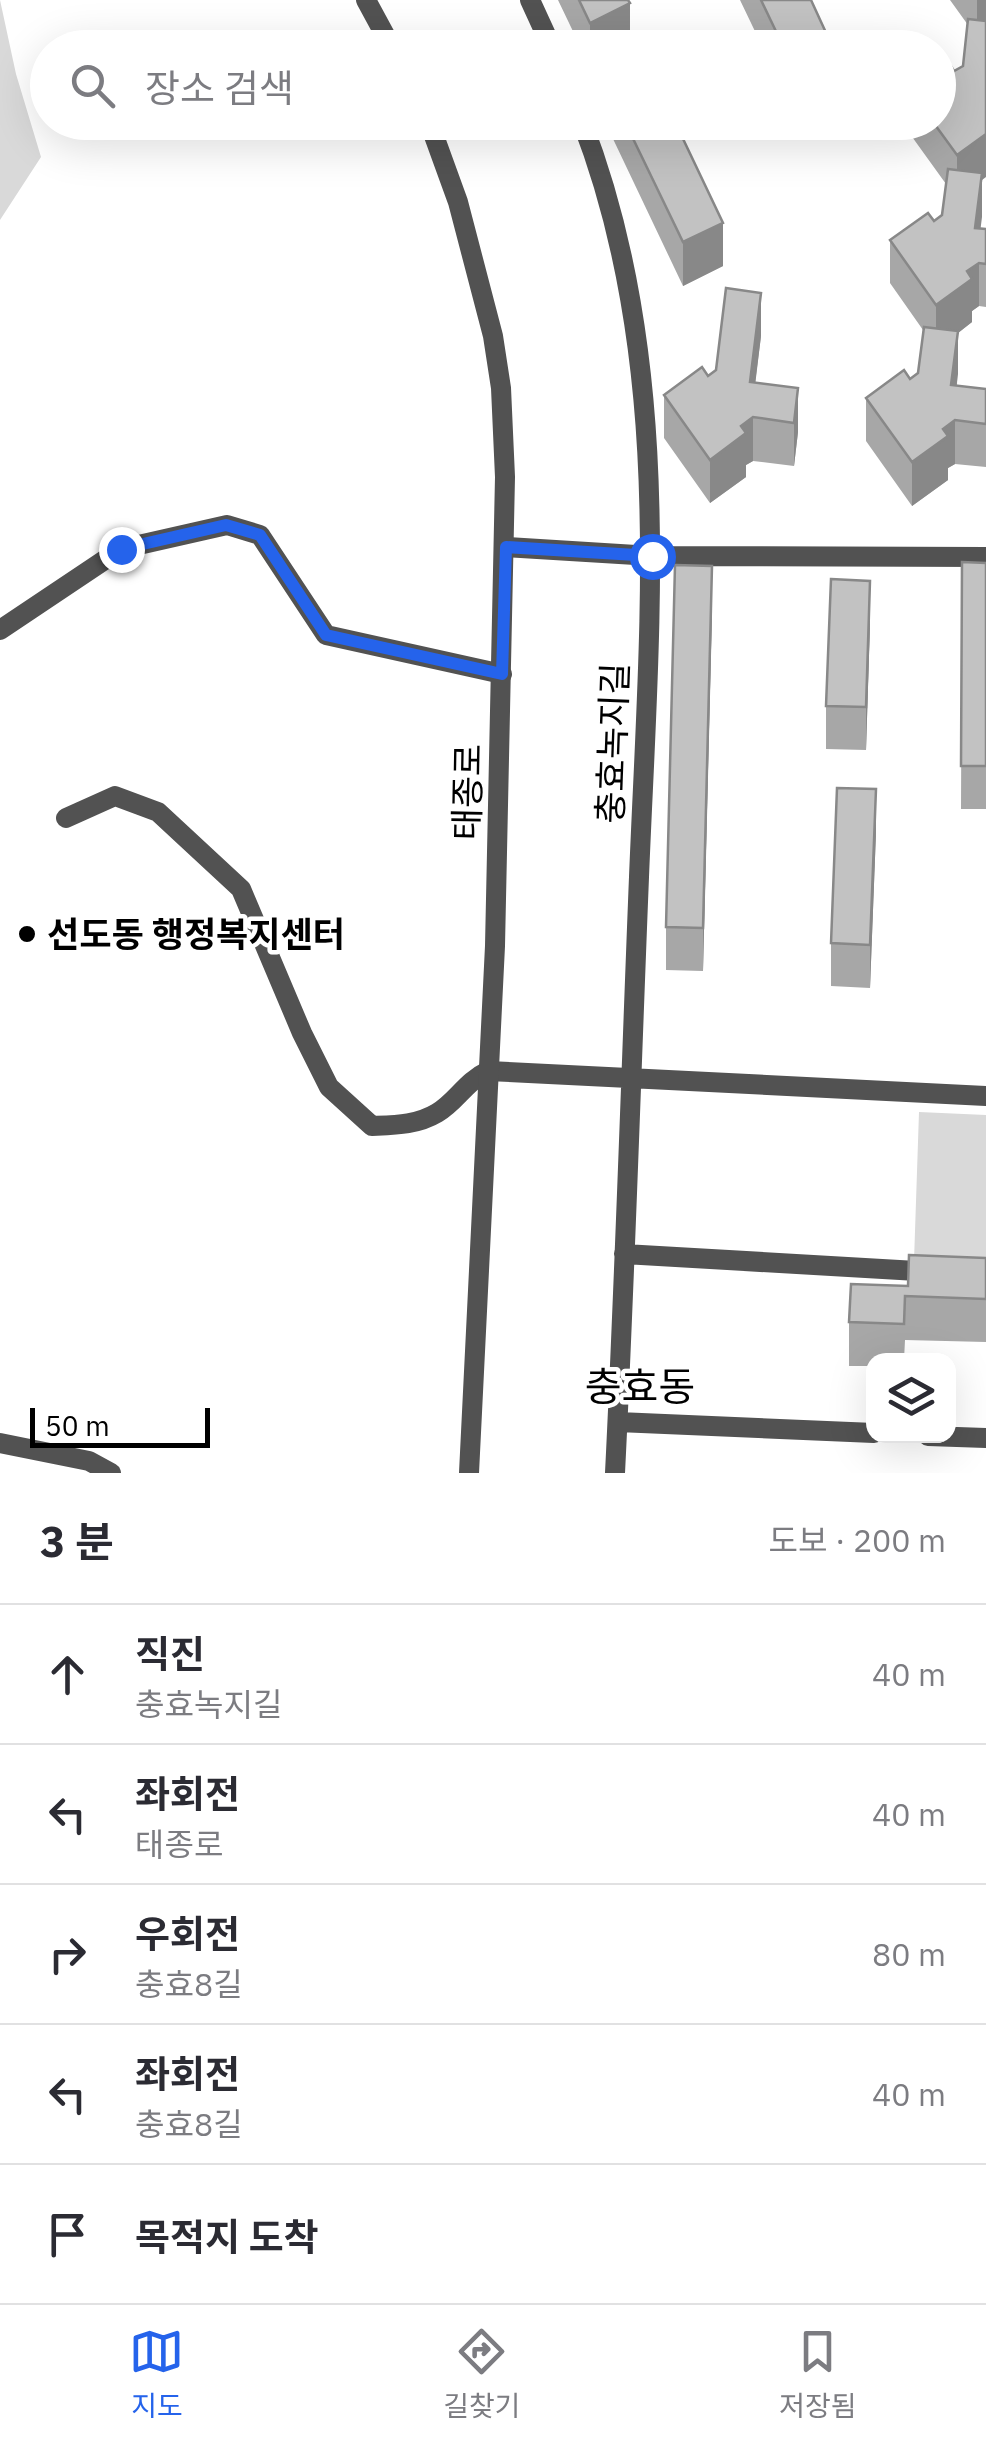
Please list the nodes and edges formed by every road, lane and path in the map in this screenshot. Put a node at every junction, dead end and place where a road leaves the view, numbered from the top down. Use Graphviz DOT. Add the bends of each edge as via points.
graph roads {
  1 [pos="366,0"];
  2 [pos="530,0"];
  3 [pos="382,30"];
  4 [pos="544,30"];
  5 [pos="436,140"];
  6 [pos="588,140"];
  7 [pos="506,547"];
  8 [pos="652,556"];
  9 [pos="986,557"];
  10 [pos="0,630"];
  11 [pos="502,674"];
  12 [pos="66,818"];
  13 [pos="488,1071"];
  14 [pos="631,1080"];
  15 [pos="986,1096"];
  16 [pos="624,1254"];
  17 [pos="986,1275"];
  18 [pos="618,1422"];
  19 [pos="866,1433"];
  20 [pos="956,1437"];
  21 [pos="986,1438"];
  22 [pos="0,1443"];
  23 [pos="111,1473"];
  24 [pos="469,1473"];
  25 [pos="615,1473"];
  1 -- 3 [label="street"];
  2 -- 4 [label="street"];
  5 -- 7 [label="street, 태종로" via="493,336"];
  6 -- 8 [label="street, 충효녹지길" via="628,284"];
  7 -- 8 [label="street"];
  7 -- 11 [label="street, 태종로"];
  8 -- 9 [label="street"];
  8 -- 14 [label="street, 충효녹지길"];
  10 -- 11 [label="street" via="121,549 226,525 260,535 326,635"];
  11 -- 13 [label="street, 태종로"];
  12 -- 13 [label="street" via="114,796 158,812 241,889 329,1087 372,1126 412,1124 440,1112"];
  13 -- 14 [label="street"];
  13 -- 24 [label="street, 태종로"];
  14 -- 15 [label="street"];
  14 -- 16 [label="street, 충효녹지길"];
  16 -- 17 [label="street"];
  16 -- 18 [label="street, 충효녹지길"];
  18 -- 19 [label="street"];
  18 -- 25 [label="street, 충효녹지길"];
  20 -- 21 [label="street"];
  22 -- 23 [label="street" via="90,1462"];
}
